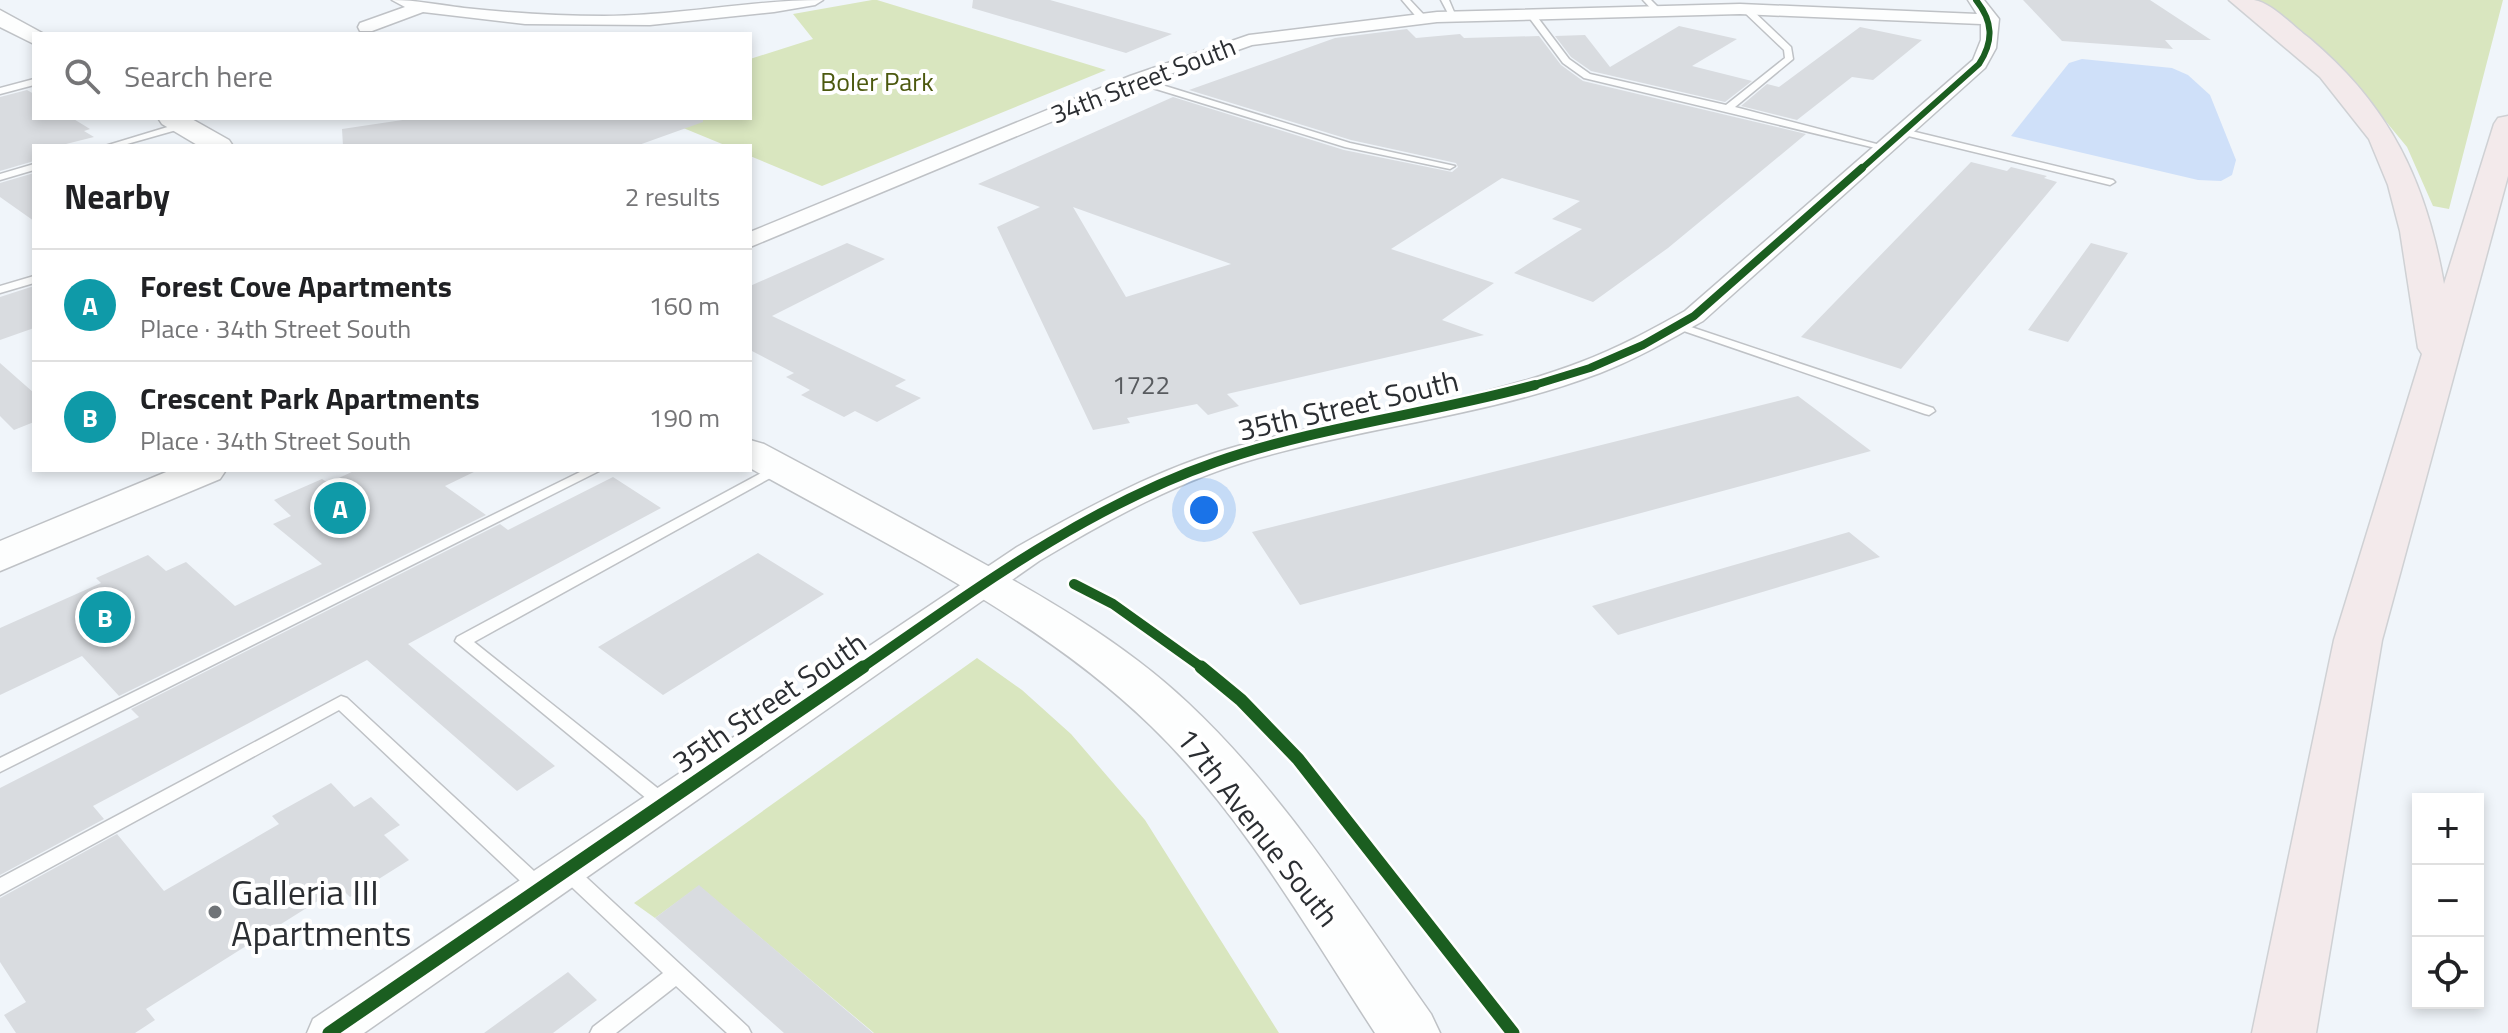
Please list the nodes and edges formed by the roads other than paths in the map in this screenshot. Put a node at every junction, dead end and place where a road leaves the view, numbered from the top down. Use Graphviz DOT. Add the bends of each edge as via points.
graph roads {
  1 [pos="400,0"];
  2 [pos="815,0"];
  3 [pos="1406,0"];
  4 [pos="1445,0"];
  5 [pos="2241,0"];
  6 [pos="423,6"];
  7 [pos="1653,6"];
  8 [pos="1746,9"];
  9 [pos="1984,10"];
  10 [pos="1532,16"];
  11 [pos="1454,17"];
  12 [pos="1422,18"];
  13 [pos="2,19"];
  14 [pos="366,27"];
  15 [pos="32,36"];
  16 [pos="1136,80"];
  17 [pos="32,83"];
  18 [pos="0,91"];
  19 [pos="1728,108"];
  20 [pos="177,122"];
  21 [pos="2508,124"];
  22 [pos="1894,140"];
  23 [pos="116,144"];
  24 [pos="216,144"];
  25 [pos="1450,166"];
  26 [pos="32,168"];
  27 [pos="0,177"];
  28 [pos="2110,182"];
  29 [pos="752,239"];
  30 [pos="32,280"];
  31 [pos="0,290"];
  32 [pos="1679,326"];
  33 [pos="2439,362"];
  34 [pos="1929,411"];
  35 [pos="764,460"];
  36 [pos="201,472"];
  37 [pos="590,472"];
  38 [pos="744,472"];
  39 [pos="0,557"];
  40 [pos="985,583"];
  41 [pos="0,766"];
  42 [pos="664,803"];
  43 [pos="567,871"];
  44 [pos="0,887"];
  45 [pos="541,888"];
  46 [pos="677,974"];
  47 [pos="329,1033"];
  48 [pos="600,1033"];
  49 [pos="741,1033"];
  50 [pos="1409,1033"];
  51 [pos="2284,1033"];
  1 -- 6 [label="street"];
  2 -- 6 [label="street" via="605,22 525,20"];
  3 -- 12 [label="lane"];
  4 -- 11 [label="lane"];
  5 -- 33 [label="highway" via="2270,18 2358,99 2395,161 2421,241"];
  6 -- 14 [label="street"];
  7 -- 8 [label="street, 34th Street South"];
  7 -- 10 [label="street, 34th Street South"];
  8 -- 9 [label="street, 34th Street South"];
  8 -- 19 [label="lane" via="1788,49 1789,59"];
  9 -- 22 [label="street, 35th Street South" via="1990,44 1979,64"];
  10 -- 11 [label="street, 34th Street South"];
  10 -- 19 [label="lane" via="1566,61 1587,76"];
  11 -- 12 [label="street, 34th Street South"];
  12 -- 16 [label="street, 34th Street South" via="1235,43"];
  13 -- 15 [label="street"];
  16 -- 25 [label="lane" via="1348,145"];
  16 -- 29 [label="street, 34th Street South"];
  17 -- 18 [label="lane"];
  19 -- 22 [label="lane"];
  20 -- 23 [label="lane"];
  20 -- 24 [label="street"];
  21 -- 33 [label="highway"];
  22 -- 28 [label="lane"];
  22 -- 32 [label="street, 35th Street South"];
  26 -- 27 [label="lane"];
  30 -- 31 [label="lane"];
  32 -- 34 [label="lane"];
  32 -- 40 [label="street, 35th Street South" via="1592,369 1196,469 1119,502"];
  33 -- 51 [label="highway" via="2358,640"];
  35 -- 40 [label="street, 17th Avenue South"];
  36 -- 39 [label="street"];
  37 -- 41 [label="lane"];
  38 -- 42 [label="lane" via="463,641"];
  40 -- 42 [label="street, 35th Street South"];
  40 -- 50 [label="street, 17th Avenue South" via="1063,629 1172,717 1270,832"];
  42 -- 43 [label="street, 35th Street South"];
  43 -- 45 [label="street, 35th Street South"];
  43 -- 46 [label="lane"];
  44 -- 45 [label="lane" via="341,702"];
  45 -- 47 [label="street, 35th Street South"];
  46 -- 48 [label="lane"];
  46 -- 49 [label="lane"];
}
